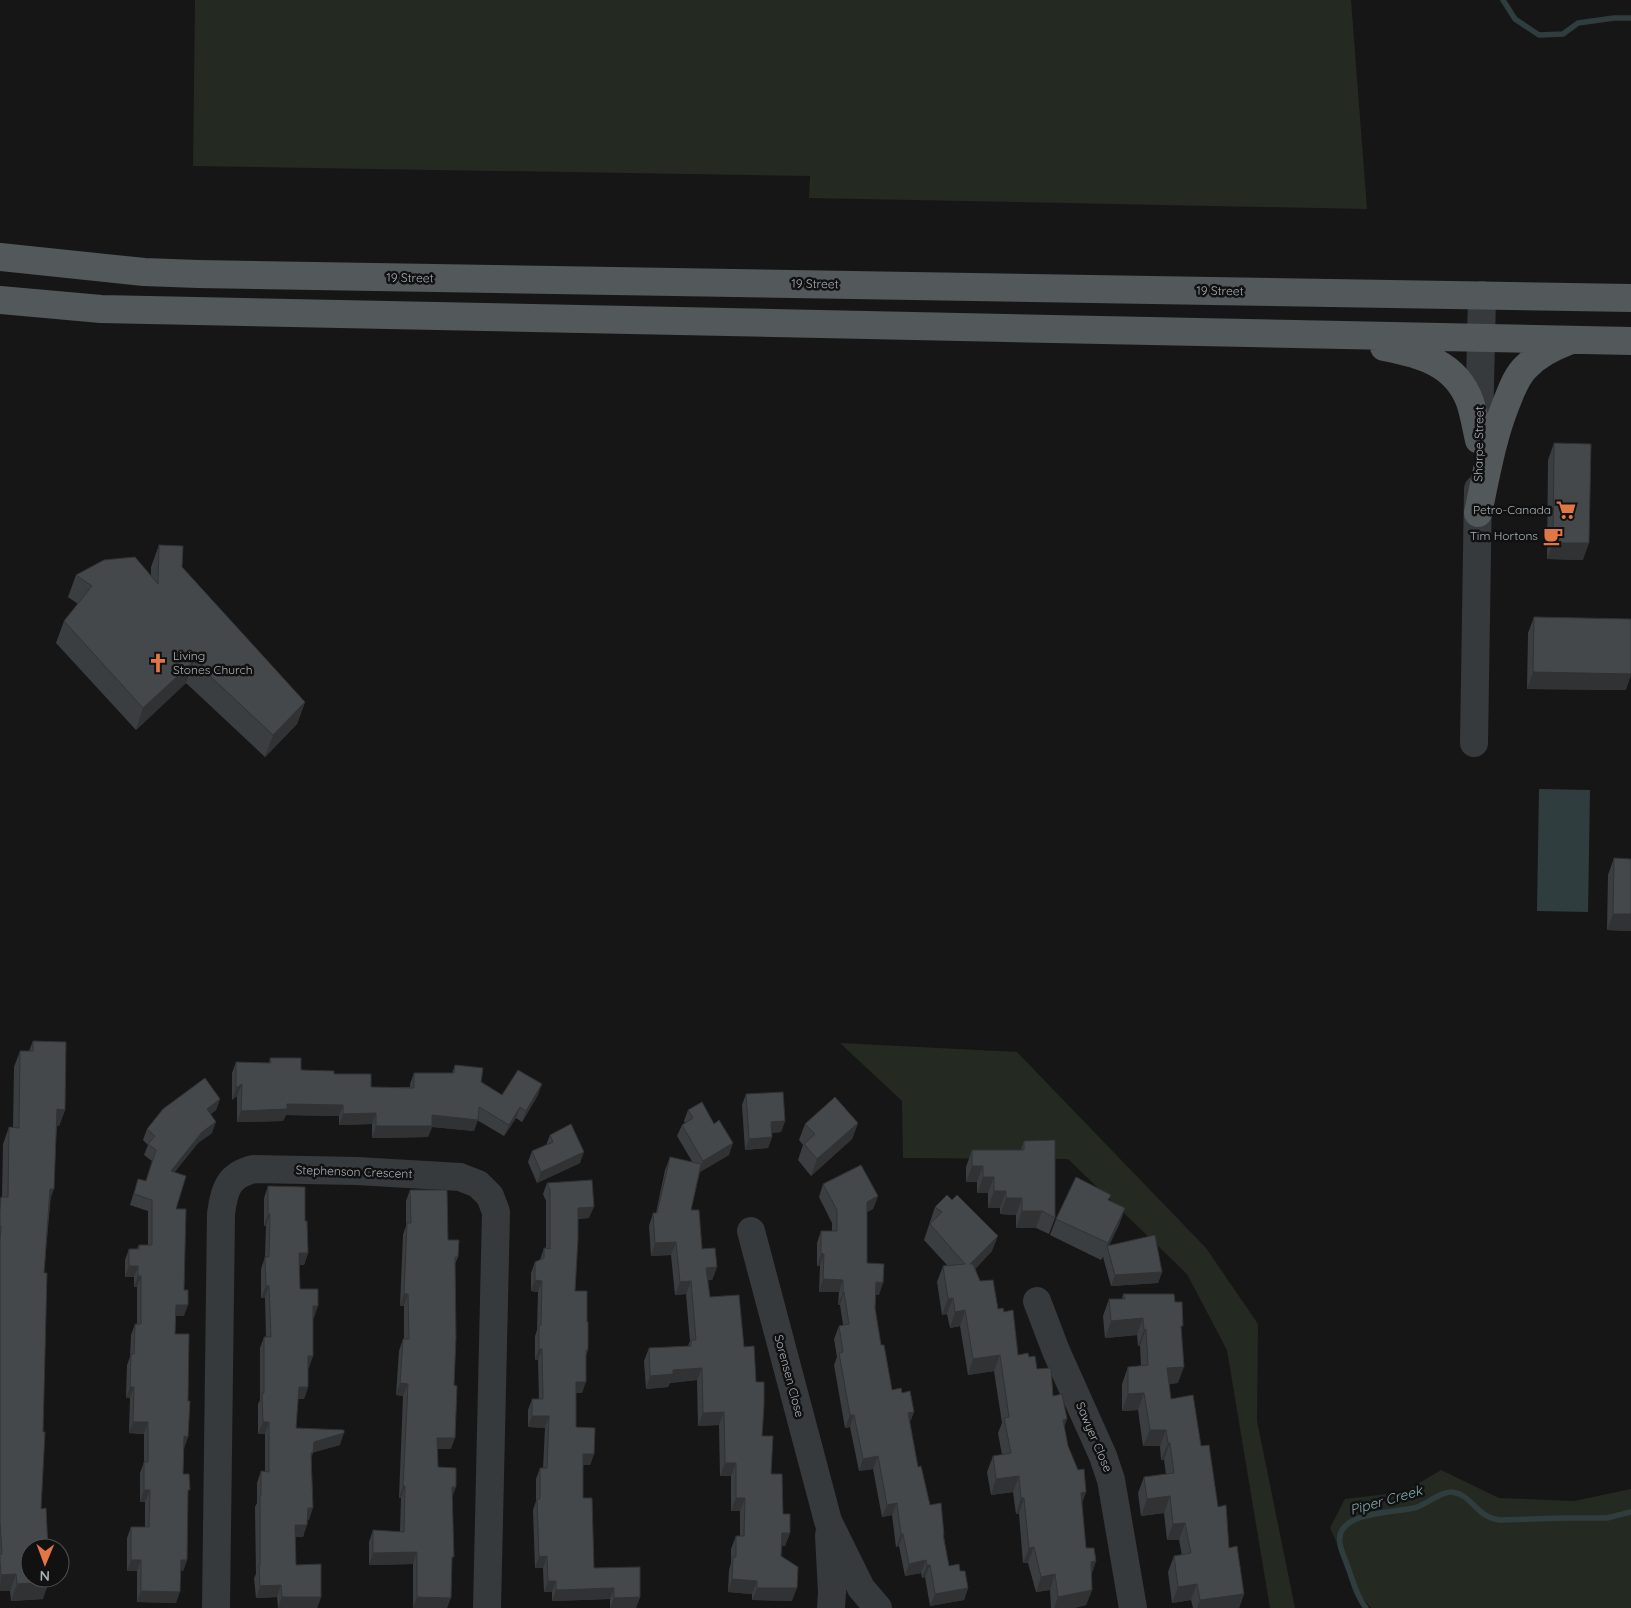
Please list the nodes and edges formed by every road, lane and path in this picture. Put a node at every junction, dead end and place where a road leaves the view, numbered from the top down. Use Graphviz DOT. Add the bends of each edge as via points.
graph roads {
  1 [pos="0,240"];
  2 [pos="0,257"];
  3 [pos="198,274"];
  4 [pos="1482,295"];
  5 [pos="1631,298"];
  6 [pos="0,300"];
  7 [pos="1321,335"];
  8 [pos="1481,338"];
  9 [pos="1573,340"];
  10 [pos="1631,341"];
  11 [pos="1479,440"];
  12 [pos="1478,513"];
  13 [pos="1474,743"];
  14 [pos="751,1231"];
  15 [pos="1038,1301"];
  16 [pos="828,1521"];
  17 [pos="216,1608"];
  18 [pos="488,1608"];
  19 [pos="831,1608"];
  20 [pos="848,1608"];
  21 [pos="871,1608"];
  22 [pos="878,1608"];
  23 [pos="1133,1608"];
  1 -- 3 [label="main road" via="121,257"];
  2 -- 3 [label="main road, 19 Street" via="144,272"];
  3 -- 4 [label="main road, 19 Street"];
  4 -- 5 [label="main road, 19 Street"];
  4 -- 8 [label="street, Sharpe Street"];
  6 -- 7 [label="main road" via="101,309"];
  7 -- 8 [label="main road"];
  7 -- 11 [label="main road" via="1411,353 1448,369 1464,389"];
  8 -- 9 [label="main road"];
  8 -- 11 [label="street, Sharpe Street"];
  9 -- 10 [label="main road"];
  9 -- 12 [label="main road" via="1538,357 1525,368 1511,390 1495,436"];
  11 -- 12 [label="street, Sharpe Street"];
  12 -- 13 [label="street, Sharpe Street"];
  14 -- 16 [label="street, Sorensen Close"];
  15 -- 23 [label="street, Sawyer Close" via="1111,1480"];
  16 -- 19 [label="street, Sorensen Close"];
  16 -- 22 [label="street, Sorensen Close" via="861,1588"];
  17 -- 18 [label="street, Stephenson Crescent" via="221,1214 230,1183 242,1172 254,1169 357,1170 460,1177 478,1184 490,1196 496,1212"];
  20 -- 21 [label="street"];
}
